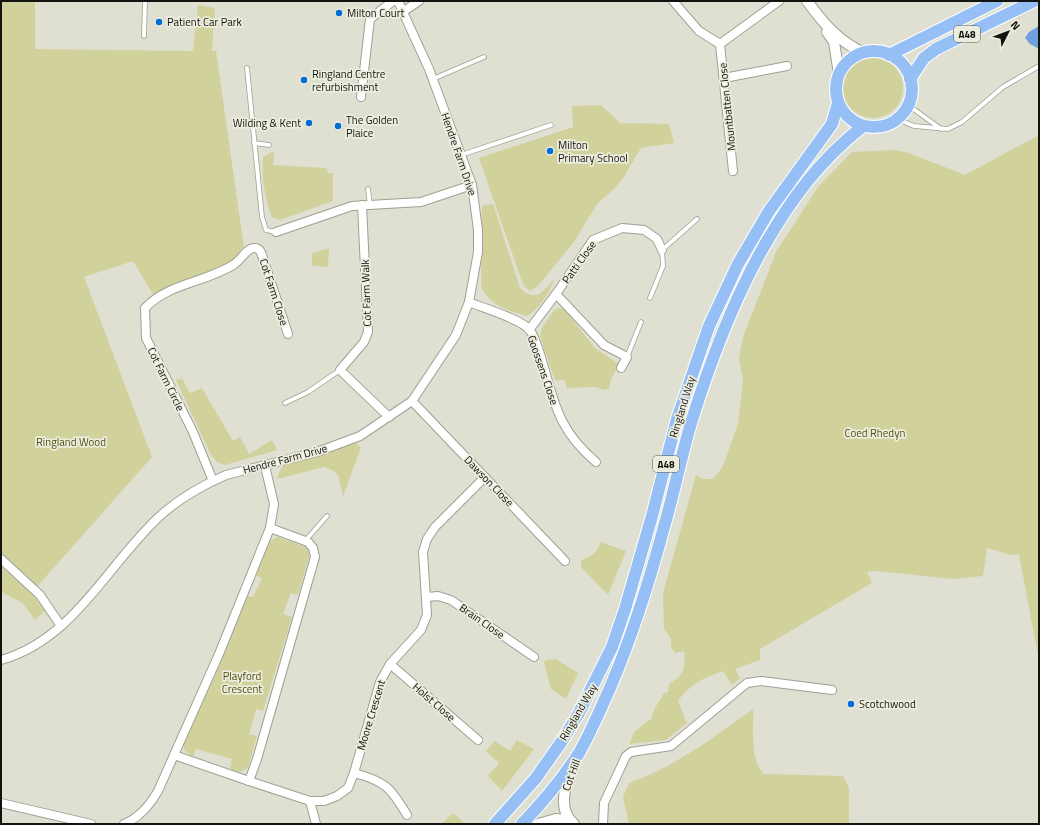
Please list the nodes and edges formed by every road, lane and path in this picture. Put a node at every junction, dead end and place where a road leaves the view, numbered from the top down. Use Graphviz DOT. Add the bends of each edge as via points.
graph roads {
  1 [pos="145,1"];
  2 [pos="393,1"];
  3 [pos="398,1"];
  4 [pos="419,1"];
  5 [pos="674,1"];
  6 [pos="779,1"];
  7 [pos="807,1"];
  8 [pos="997,1"];
  9 [pos="1034,1"];
  10 [pos="404,11"];
  11 [pos="816,13"];
  12 [pos="144,36"];
  13 [pos="720,44"];
  14 [pos="864,53"];
  15 [pos="890,55"];
  16 [pos="484,57"];
  17 [pos="787,66"];
  18 [pos="1039,66"];
  19 [pos="247,68"];
  20 [pos="839,74"];
  21 [pos="724,78"];
  22 [pos="433,79"];
  23 [pos="910,80"];
  24 [pos="361,97"];
  25 [pos="838,103"];
  26 [pos="908,105"];
  27 [pos="897,119"];
  28 [pos="551,125"];
  29 [pos="863,126"];
  30 [pos="941,129"];
  31 [pos="254,143"];
  32 [pos="269,145"];
  33 [pos="461,154"];
  34 [pos="733,170"];
  35 [pos="472,185"];
  36 [pos="368,189"];
  37 [pos="366,205"];
  38 [pos="696,219"];
  39 [pos="276,232"];
  40 [pos="260,250"];
  41 [pos="662,250"];
  42 [pos="556,294"];
  43 [pos="650,298"];
  44 [pos="469,302"];
  45 [pos="641,322"];
  46 [pos="529,330"];
  47 [pos="288,334"];
  48 [pos="627,357"];
  49 [pos="621,368"];
  50 [pos="340,370"];
  51 [pos="412,401"];
  52 [pos="285,403"];
  53 [pos="389,417"];
  54 [pos="596,462"];
  55 [pos="265,466"];
  56 [pos="485,477"];
  57 [pos="213,481"];
  58 [pos="327,516"];
  59 [pos="270,528"];
  60 [pos="305,541"];
  61 [pos="1,559"];
  62 [pos="565,561"];
  63 [pos="427,597"];
  64 [pos="61,626"];
  65 [pos="534,657"];
  66 [pos="1,660"];
  67 [pos="390,664"];
  68 [pos="832,690"];
  69 [pos="478,740"];
  70 [pos="579,752"];
  71 [pos="174,755"];
  72 [pos="354,773"];
  73 [pos="249,780"];
  74 [pos="310,801"];
  75 [pos="1,803"];
  76 [pos="407,814"];
  77 [pos="128,823"];
  78 [pos="572,823"];
  79 [pos="91,824"];
  80 [pos="316,824"];
  81 [pos="495,824"];
  82 [pos="522,824"];
  83 [pos="538,824"];
  84 [pos="603,824"];
  1 -- 12 [label="lane"];
  2 -- 24 [label="street" via="370,19"];
  3 -- 10 [label="street, Hendre Farm Drive"];
  4 -- 10 [label="street"];
  5 -- 13 [label="street" via="699,31"];
  6 -- 13 [label="street"];
  7 -- 11 [label="street"];
  8 -- 15 [label="main road, A48"];
  9 -- 23 [label="main road, A48" via="936,49 924,58"];
  10 -- 22 [label="street, Hendre Farm Drive"];
  11 -- 14 [label="street" via="847,46"];
  11 -- 20 [label="street" via="834,42"];
  13 -- 21 [label="street, Mountbatten Close"];
  14 -- 15 [label="main road"];
  14 -- 20 [label="main road" via="849,61"];
  15 -- 23 [label="main road" via="902,65"];
  16 -- 22 [label="lane"];
  17 -- 21 [label="street"];
  18 -- 30 [label="lane" via="1003,87 962,122 948,129"];
  19 -- 31 [label="lane"];
  20 -- 25 [label="main road, A48" via="836,89"];
  21 -- 34 [label="street, Mountbatten Close"];
  22 -- 33 [label="street, Hendre Farm Drive"];
  23 -- 26 [label="main road"];
  25 -- 29 [label="main road" via="848,117"];
  25 -- 81 [label="main road, Ringland Way / A48" via="832,124 769,211 738,264 709,326 677,420 625,609 608,655 562,741 536,778"];
  26 -- 27 [label="main road"];
  26 -- 30 [label="lane"];
  27 -- 29 [label="main road" via="883,126"];
  27 -- 30 [label="lane" via="914,126"];
  28 -- 33 [label="lane"];
  29 -- 70 [label="main road, Ringland Way / A48" via="848,137 810,175 781,217 746,278 724,326 691,424 642,607 596,721"];
  31 -- 32 [label="lane"];
  31 -- 39 [label="lane" via="262,217 266,230"];
  33 -- 35 [label="street, Hendre Farm Drive"];
  35 -- 37 [label="street" via="421,202"];
  35 -- 44 [label="street, Hendre Farm Drive" via="478,252"];
  36 -- 37 [label="lane"];
  37 -- 39 [label="street" via="352,206"];
  37 -- 50 [label="street, Cot Farm Walk" via="368,332 364,342"];
  38 -- 41 [label="lane"];
  40 -- 47 [label="street, Cot Farm Close"];
  40 -- 57 [label="street, Cot Farm Circle" via="252,248 234,265 173,288 155,298 145,308 146,338 193,432"];
  41 -- 42 [label="street, Patti Close" via="657,239 644,230 622,228 607,233 593,240"];
  41 -- 43 [label="lane" via="663,266"];
  42 -- 46 [label="street, Patti Close"];
  42 -- 48 [label="street" via="604,346"];
  44 -- 46 [label="street, Goossens Close" via="505,316"];
  44 -- 51 [label="street, Hendre Farm Drive" via="456,334"];
  45 -- 48 [label="lane"];
  46 -- 54 [label="street, Goossens Close" via="565,429 581,449"];
  48 -- 49 [label="street"];
  50 -- 52 [label="lane" via="308,392"];
  50 -- 53 [label="street"];
  51 -- 53 [label="street, Hendre Farm Drive"];
  51 -- 56 [label="street, Dawson Close"];
  53 -- 55 [label="street, Hendre Farm Drive" via="360,436"];
  55 -- 57 [label="street, Hendre Farm Drive" via="226,475"];
  55 -- 59 [label="street" via="274,504"];
  56 -- 62 [label="street, Dawson Close"];
  56 -- 63 [label="street, Moore Crescent" via="435,527 427,539 423,552"];
  57 -- 64 [label="street, Hendre Farm Drive" via="162,514 84,604"];
  58 -- 60 [label="lane"];
  59 -- 60 [label="street"];
  59 -- 71 [label="street" via="219,654"];
  60 -- 73 [label="street" via="313,548 315,557"];
  61 -- 64 [label="street" via="40,595"];
  63 -- 65 [label="street, Brain Close" via="438,596 451,600"];
  63 -- 67 [label="street, Moore Crescent" via="427,615 421,630"];
  64 -- 66 [label="street, Hendre Farm Drive" via="39,644"];
  67 -- 69 [label="street, Holst Close"];
  67 -- 72 [label="street, Moore Crescent" via="380,682"];
  68 -- 84 [label="street" via="761,681 747,684 670,746 631,752 626,756 604,803"];
  70 -- 78 [label="street, Cot Hill" via="564,791 566,809"];
  70 -- 82 [label="main road, Ringland Way / A48" via="554,788"];
  71 -- 73 [label="street"];
  71 -- 77 [label="street" via="151,802"];
  72 -- 74 [label="street, Moore Crescent" via="348,788 337,796 324,801"];
  72 -- 76 [label="street" via="374,778 388,787"];
  73 -- 74 [label="street, Moore Crescent"];
  74 -- 80 [label="street"];
  75 -- 79 [label="street"];
  78 -- 83 [label="street, Cot Hill" via="556,819"];
}
